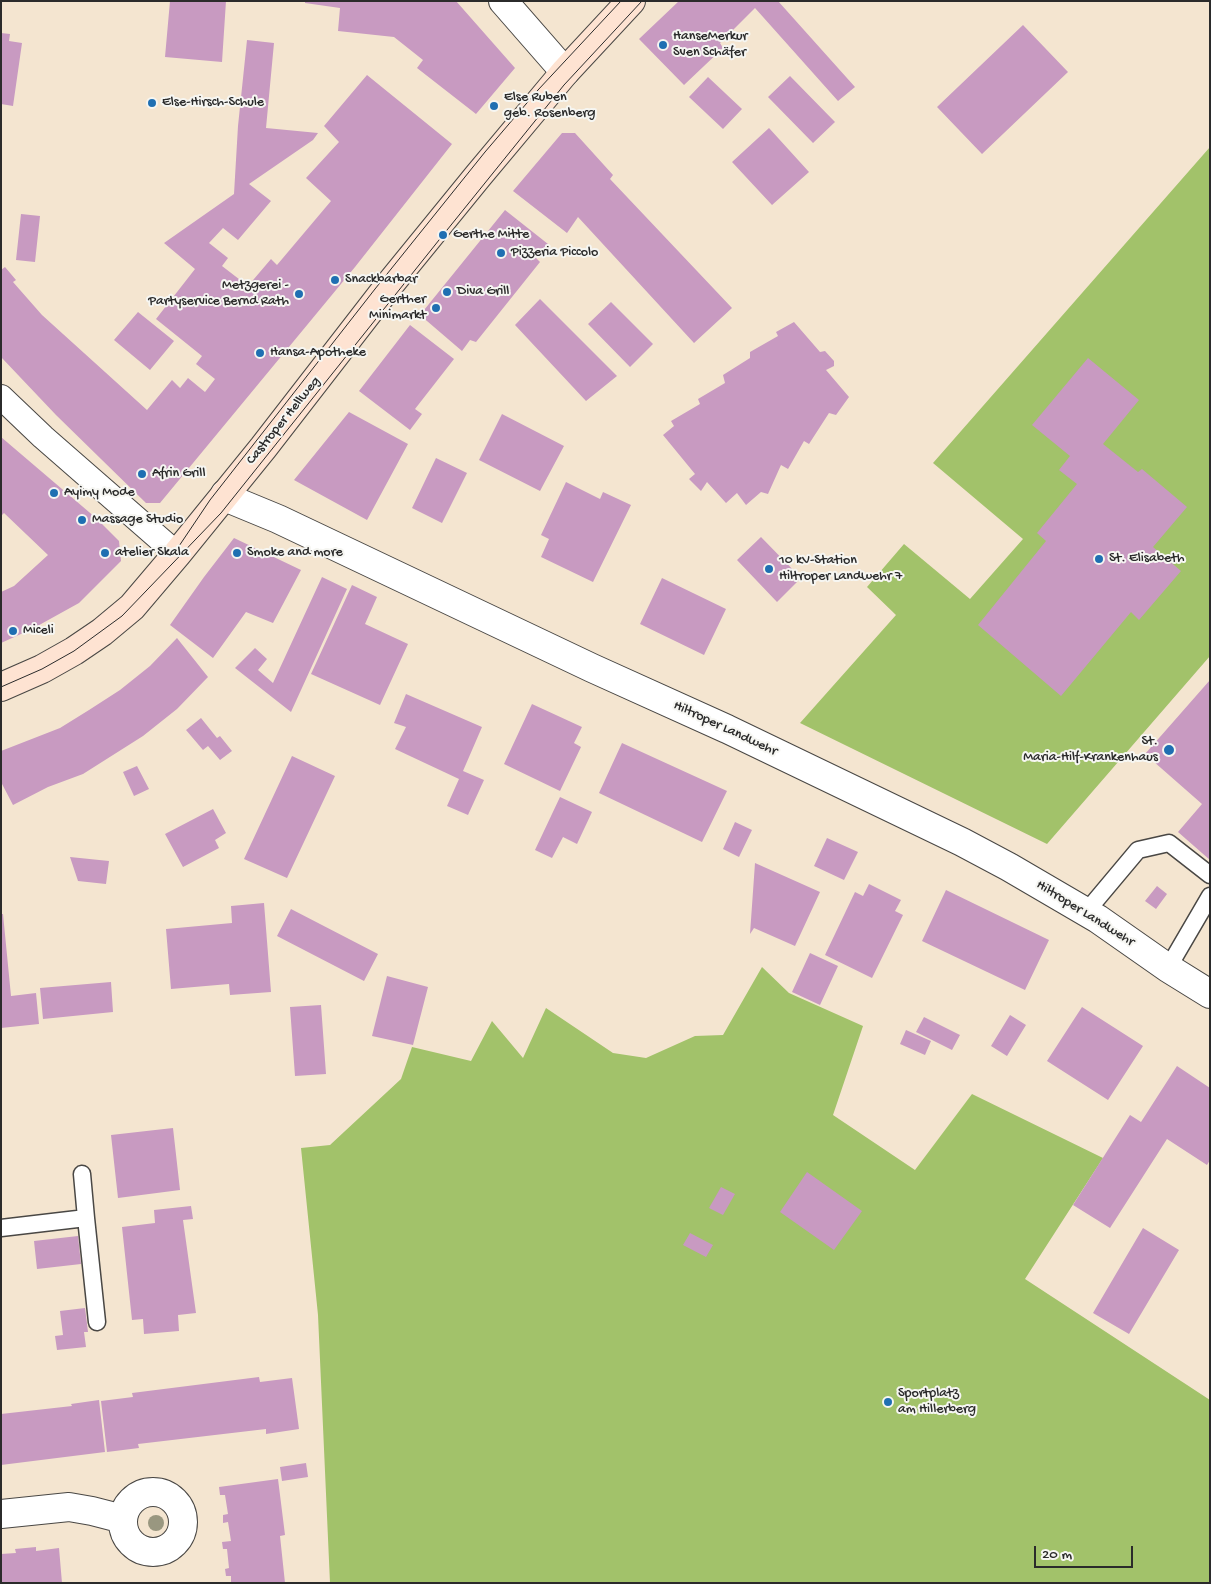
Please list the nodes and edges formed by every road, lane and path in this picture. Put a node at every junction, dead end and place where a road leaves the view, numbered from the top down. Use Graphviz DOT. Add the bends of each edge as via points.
graph roads {
  1 [pos="503,1"];
  2 [pos="631,1"];
  3 [pos="565,72"];
  4 [pos="1,397"];
  5 [pos="225,494"];
  6 [pos="177,554"];
  7 [pos="1,687"];
  8 [pos="1210,876"];
  9 [pos="1210,896"];
  10 [pos="1086,912"];
  11 [pos="1168,968"];
  12 [pos="1210,994"];
  13 [pos="82,1174"];
  14 [pos="86,1218"];
  15 [pos="1,1228"];
  16 [pos="97,1322"];
  17 [pos="1,1514"];
  18 [pos="123,1519"];
  1 -- 3 [label="street"];
  2 -- 3 [label="main road, Castroper Hellweg"];
  3 -- 5 [label="main road, Castroper Hellweg" via="390,284"];
  4 -- 6 [label="street"];
  5 -- 6 [label="main road, Castroper Hellweg"];
  5 -- 10 [label="street, Hiltroper Landwehr" via="908,816 1008,867"];
  6 -- 7 [label="main road, Castroper Hellweg" via="132,607 102,632 42,669"];
  8 -- 10 [label="lane" via="1169,843 1138,850"];
  9 -- 11 [label="lane"];
  10 -- 11 [label="street, Hiltroper Landwehr"];
  11 -- 12 [label="street, Hiltroper Landwehr"];
  13 -- 14 [label="lane"];
  14 -- 15 [label="lane"];
  14 -- 16 [label="lane"];
  17 -- 18 [label="street" via="69,1507"];
}
